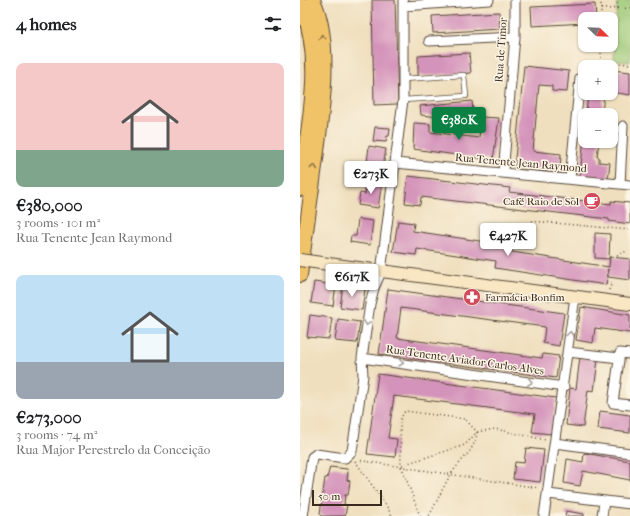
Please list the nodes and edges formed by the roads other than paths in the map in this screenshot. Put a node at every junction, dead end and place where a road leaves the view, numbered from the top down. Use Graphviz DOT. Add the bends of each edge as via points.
graph roads {
  1 [pos="313,0"];
  2 [pos="489,0"];
  3 [pos="515,0"];
  4 [pos="300,3"];
  5 [pos="403,3"];
  6 [pos="515,38"];
  7 [pos="429,41"];
  8 [pos="404,79"];
  9 [pos="578,98"];
  10 [pos="403,100"];
  11 [pos="623,126"];
  12 [pos="395,162"];
  13 [pos="503,173"];
  14 [pos="570,179"];
  15 [pos="620,184"];
  16 [pos="630,185"];
  17 [pos="300,189"];
  18 [pos="300,260"];
  19 [pos="381,272"];
  20 [pos="300,275"];
  21 [pos="575,297"];
  22 [pos="630,304"];
  23 [pos="568,352"];
  24 [pos="630,354"];
  25 [pos="362,358"];
  26 [pos="619,358"];
  27 [pos="564,387"];
  28 [pos="630,405"];
  29 [pos="555,443"];
  30 [pos="630,452"];
  31 [pos="548,494"];
  32 [pos="604,501"];
  33 [pos="630,504"];
  34 [pos="303,516"];
  35 [pos="544,516"];
  36 [pos="602,516"];
  20 -- 1 [label="main road, one-way" via="324,97 324,50 318,9"];
  2 -- 5 [label="street"];
  3 -- 6 [label="street, Rua de Timor"];
  4 -- 17 [label="main road" via="305,14 313,54 312,97"];
  5 -- 8 [label="street"];
  6 -- 7 [label="street"];
  6 -- 13 [label="street, Rua de Timor"];
  8 -- 10 [label="street"];
  8 -- 10 [label="lane" via="464,75 466,96"];
  9 -- 14 [label="street"];
  10 -- 12 [label="street"];
  11 -- 15 [label="street"];
  12 -- 13 [label="street, Rua Tenente Jean Raymond"];
  12 -- 19 [label="street"];
  13 -- 14 [label="street, Rua Tenente Jean Raymond"];
  14 -- 15 [label="street, Rua Tenente Jean Raymond"];
  15 -- 16 [label="street, Rua Tenente Jean Raymond"];
  18 -- 19 [label="street, bridge"];
  19 -- 21 [label="street"];
  19 -- 25 [label="street, one-way" via="370,304"];
  21 -- 22 [label="street"];
  23 -- 21 [label="street, one-way"];
  23 -- 26 [label="street"];
  23 -- 27 [label="street"];
  24 -- 26 [label="street" via="620,353"];
  25 -- 27 [label="street, Rua Tenente Aviador Carlos Alves, one-way"];
  25 -- 34 [label="street" via="363,376 352,451 345,458 318,454 312,457"];
  26 -- 28 [label="street" via="613,403"];
  27 -- 29 [label="street"];
  29 -- 30 [label="street"];
  29 -- 31 [label="street"];
  31 -- 32 [label="street"];
  31 -- 35 [label="street"];
  32 -- 33 [label="street"];
  32 -- 36 [label="street"];
}
